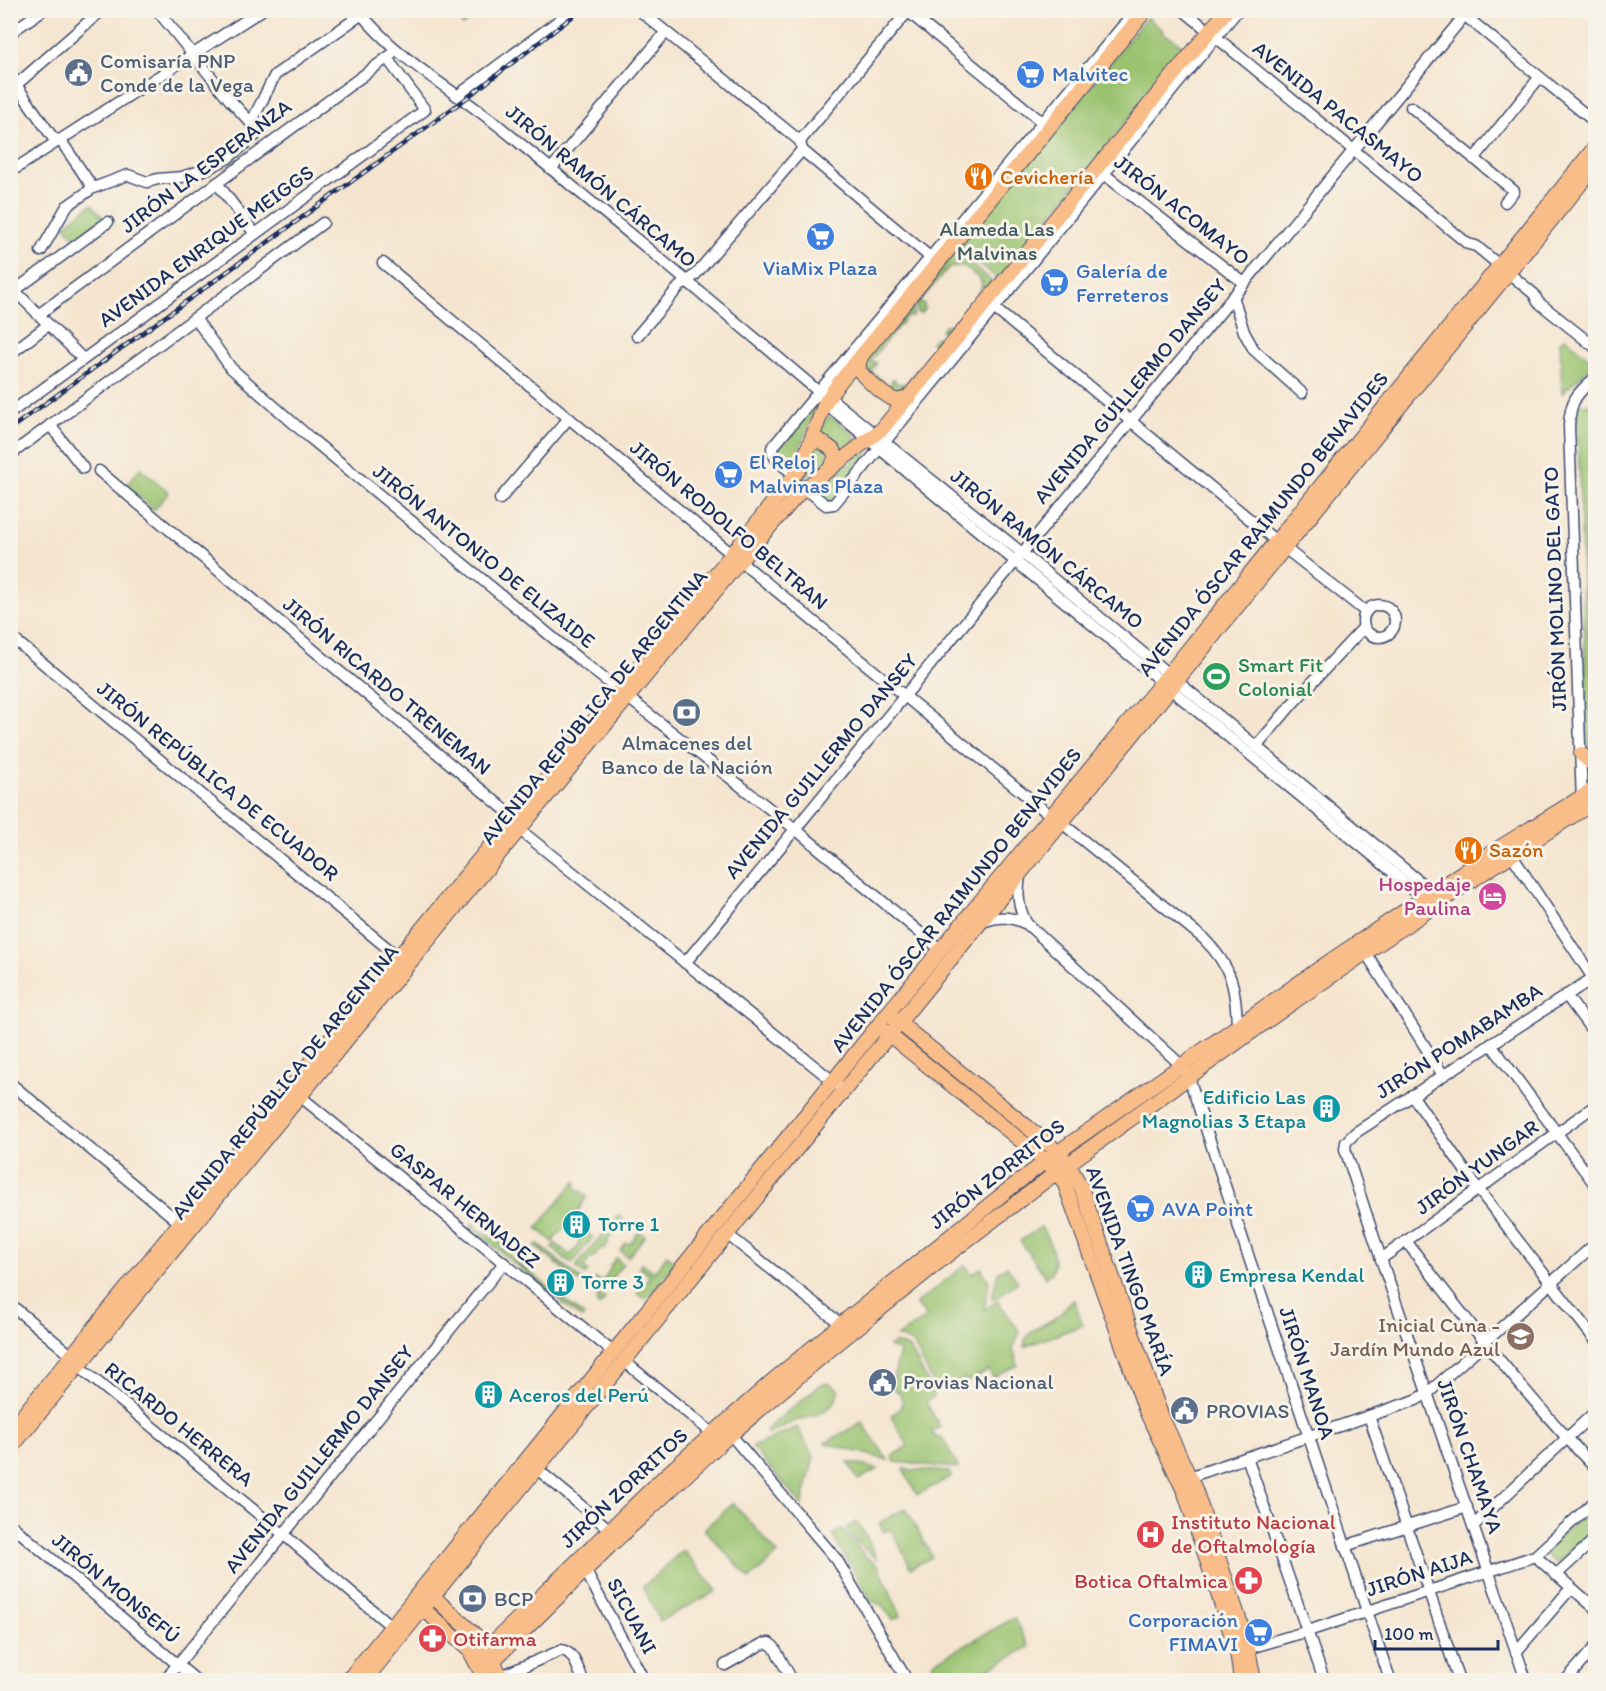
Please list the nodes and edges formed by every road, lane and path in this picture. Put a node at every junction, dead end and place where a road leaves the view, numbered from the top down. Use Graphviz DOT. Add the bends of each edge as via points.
graph roads {
  1 [pos="43,10"];
  2 [pos="102,10"];
  3 [pos="157,10"];
  4 [pos="262,10"];
  5 [pos="573,10"];
  6 [pos="639,10"];
  7 [pos="1136,10"];
  8 [pos="1146,10"];
  9 [pos="1183,10"];
  10 [pos="1227,10"];
  11 [pos="1238,10"];
  12 [pos="908,11"];
  13 [pos="362,12"];
  14 [pos="1464,12"];
  15 [pos="12,29"];
  16 [pos="666,32"];
  17 [pos="1212,35"];
  18 [pos="397,49"];
  19 [pos="194,54"];
  20 [pos="387,58"];
  21 [pos="1539,78"];
  22 [pos="13,80"];
  23 [pos="457,96"];
  24 [pos="1411,107"];
  25 [pos="251,123"];
  26 [pos="1043,123"];
  27 [pos="1596,123"];
  28 [pos="61,141"];
  29 [pos="801,146"];
  30 [pos="1596,146"];
  31 [pos="1354,150"];
  32 [pos="1474,159"];
  33 [pos="1596,165"];
  34 [pos="551,170"];
  35 [pos="1100,171"];
  36 [pos="10,172"];
  37 [pos="217,183"];
  38 [pos="93,188"];
  39 [pos="1505,202"];
  40 [pos="108,222"];
  41 [pos="323,223"];
  42 [pos="255,234"];
  43 [pos="41,251"];
  44 [pos="932,258"];
  45 [pos="383,262"];
  46 [pos="1502,272"];
  47 [pos="686,281"];
  48 [pos="1244,283"];
  49 [pos="13,292"];
  50 [pos="1233,296"];
  51 [pos="990,305"];
  52 [pos="38,315"];
  53 [pos="195,318"];
  54 [pos="48,325"];
  55 [pos="637,336"];
  56 [pos="1596,348"];
  57 [pos="10,354"];
  58 [pos="862,355"];
  59 [pos="83,359"];
  60 [pos="1596,377"];
  61 [pos="1302,393"];
  62 [pos="910,396"];
  63 [pos="824,397"];
  64 [pos="10,413"];
  65 [pos="569,418"];
  66 [pos="1131,421"];
  67 [pos="51,425"];
  68 [pos="877,441"];
  69 [pos="808,447"];
  70 [pos="10,455"];
  71 [pos="83,468"];
  72 [pos="830,469"];
  73 [pos="99,471"];
  74 [pos="795,475"];
  75 [pos="801,490"];
  76 [pos="500,499"];
  77 [pos="1281,545"];
  78 [pos="1019,557"];
  79 [pos="736,558"];
  80 [pos="1366,612"];
  81 [pos="1365,627"];
  82 [pos="10,636"];
  83 [pos="1170,682"];
  84 [pos="625,694"];
  85 [pos="904,696"];
  86 [pos="1256,747"];
  87 [pos="1581,754"];
  88 [pos="1596,767"];
  89 [pos="1596,788"];
  90 [pos="1596,801"];
  91 [pos="1582,803"];
  92 [pos="1057,820"];
  93 [pos="517,824"];
  94 [pos="794,828"];
  95 [pos="1362,840"];
  96 [pos="1511,855"];
  97 [pos="1020,875"];
  98 [pos="1433,899"];
  99 [pos="980,923"];
  100 [pos="1027,924"];
  101 [pos="941,950"];
  102 [pos="1366,953"];
  103 [pos="404,961"];
  104 [pos="685,963"];
  105 [pos="1594,977"];
  106 [pos="1566,995"];
  107 [pos="894,1018"];
  108 [pos="1237,1026"];
  109 [pos="884,1030"];
  110 [pos="1596,1036"];
  111 [pos="1491,1044"];
  112 [pos="1180,1065"];
  113 [pos="1443,1075"];
  114 [pos="1189,1078"];
  115 [pos="10,1083"];
  116 [pos="839,1086"];
  117 [pos="295,1092"];
  118 [pos="1412,1095"];
  119 [pos="1596,1106"];
  120 [pos="1557,1133"];
  121 [pos="1346,1142"];
  122 [pos="1052,1156"];
  123 [pos="1062,1168"];
  124 [pos="1596,1186"];
  125 [pos="1478,1189"];
  126 [pos="185,1227"];
  127 [pos="728,1235"];
  128 [pos="1406,1241"];
  129 [pos="1596,1243"];
  130 [pos="1381,1259"];
  131 [pos="504,1263"];
  132 [pos="1550,1284"];
  133 [pos="10,1304"];
  134 [pos="846,1328"];
  135 [pos="1596,1341"];
  136 [pos="1484,1343"];
  137 [pos="619,1357"];
  138 [pos="75,1361"];
  139 [pos="1428,1393"];
  140 [pos="1596,1411"];
  141 [pos="1369,1416"];
  142 [pos="10,1431"];
  143 [pos="1308,1436"];
  144 [pos="722,1437"];
  145 [pos="1567,1438"];
  146 [pos="10,1449"];
  147 [pos="1247,1457"];
  148 [pos="537,1468"];
  149 [pos="1596,1469"];
  150 [pos="1185,1478"];
  151 [pos="1596,1500"];
  152 [pos="1467,1508"];
  153 [pos="10,1524"];
  154 [pos="1408,1526"];
  155 [pos="1473,1526"];
  156 [pos="609,1529"];
  157 [pos="284,1534"];
  158 [pos="1596,1538"];
  159 [pos="1345,1546"];
  160 [pos="1535,1556"];
  161 [pos="585,1570"];
  162 [pos="1488,1570"];
  163 [pos="1556,1575"];
  164 [pos="1571,1588"];
  165 [pos="1429,1591"];
  166 [pos="429,1593"];
  167 [pos="419,1604"];
  168 [pos="1596,1609"];
  169 [pos="1367,1611"];
  170 [pos="392,1627"];
  171 [pos="1308,1632"];
  172 [pos="1596,1646"];
  173 [pos="1243,1650"];
  174 [pos="1516,1652"];
  175 [pos="490,1654"];
  176 [pos="177,1665"];
  177 [pos="724,1665"];
  178 [pos="481,1671"];
  179 [pos="501,1678"];
  180 [pos="165,1680"];
  181 [pos="196,1680"];
  182 [pos="348,1680"];
  183 [pos="365,1680"];
  184 [pos="583,1680"];
  185 [pos="644,1680"];
  186 [pos="792,1680"];
  187 [pos="907,1680"];
  188 [pos="1241,1680"];
  189 [pos="1254,1680"];
  190 [pos="1324,1680"];
  191 [pos="1390,1680"];
  192 [pos="1459,1680"];
  193 [pos="1526,1680"];
  194 [pos="1566,1680"];
  1 -- 15 [label="street"];
  2 -- 22 [label="street"];
  3 -- 19 [label="street"];
  4 -- 19 [label="street"];
  5 -- 23 [label="street"];
  6 -- 16 [label="street"];
  7 -- 26 [label="street, AVENIDA REPÚBLICA DE ARGENTINA"];
  8 -- 58 [label="main road, AVENIDA REPÚBLICA DE ARGENTINA"];
  9 -- 17 [label="street, AVENIDA PACASMAYO"];
  10 -- 17 [label="main road, AVENIDA REPÚBLICA DE ARGENTINA"];
  11 -- 17 [label="street, AVENIDA REPÚBLICA DE ARGENTINA"];
  12 -- 26 [label="street"];
  12 -- 29 [label="street"];
  13 -- 18 [label="street, JIRÓN RAMÓN CÁRCAMO"];
  13 -- 25 [label="street" via="275,75"];
  14 -- 21 [label="street"];
  14 -- 31 [label="street, AVENIDA GUILLERMO DANSEY"];
  16 -- 29 [label="street"];
  16 -- 34 [label="street"];
  17 -- 31 [label="street, AVENIDA PACASMAYO"];
  17 -- 35 [label="main road, AVENIDA REPÚBLICA DE ARGENTINA"];
  18 -- 20 [label="street, JIRÓN LA ESPERANZA"];
  18 -- 23 [label="street, JIRÓN RAMÓN CÁRCAMO"];
  19 -- 25 [label="street"];
  19 -- 28 [label="street"];
  20 -- 37 [label="street, JIRÓN LA ESPERANZA"];
  20 -- 42 [label="street, AVENIDA ENRIQUE MEIGGS" via="425,110"];
  21 -- 27 [label="street"];
  21 -- 32 [label="street"];
  22 -- 28 [label="street" via="53,138"];
  23 -- 34 [label="street, JIRÓN RAMÓN CÁRCAMO"];
  24 -- 32 [label="street"];
  25 -- 38 [label="street" via="256,135 209,168 147,182 128,175"];
  26 -- 44 [label="street, AVENIDA REPÚBLICA DE ARGENTINA"];
  28 -- 36 [label="street"];
  28 -- 38 [label="street"];
  29 -- 44 [label="street"];
  29 -- 47 [label="street"];
  30 -- 46 [label="main road, AVENIDA ÓSCAR RAIMUNDO BENAVIDES"];
  31 -- 46 [label="street, AVENIDA PACASMAYO" via="1468,244 1471,251"];
  31 -- 48 [label="street, AVENIDA GUILLERMO DANSEY"];
  32 -- 39 [label="street" via="1514,191"];
  33 -- 46 [label="main road, AVENIDA ÓSCAR RAIMUNDO BENAVIDES"];
  34 -- 47 [label="street, JIRÓN RAMÓN CÁRCAMO"];
  35 -- 48 [label="street, JIRÓN ACOMAYO"];
  35 -- 51 [label="main road, AVENIDA REPÚBLICA DE ARGENTINA"];
  37 -- 42 [label="street"];
  37 -- 52 [label="street, JIRÓN LA ESPERANZA"];
  38 -- 43 [label="street" via="67,206"];
  40 -- 49 [label="street"];
  41 -- 53 [label="street"];
  42 -- 59 [label="street, AVENIDA ENRIQUE MEIGGS"];
  44 -- 63 [label="street, AVENIDA REPÚBLICA DE ARGENTINA"];
  45 -- 65 [label="street, JIRÓN RODOLFO BELTRAN"];
  46 -- 56 [label="street, AVENIDA PACASMAYO" via="1534,294 1538,302"];
  46 -- 77 [label="main road, AVENIDA ÓSCAR RAIMUNDO BENAVIDES"];
  47 -- 55 [label="street"];
  47 -- 63 [label="street, JIRÓN RAMÓN CÁRCAMO"];
  48 -- 50 [label="street, AVENIDA GUILLERMO DANSEY"];
  49 -- 52 [label="street"];
  50 -- 61 [label="street" via="1254,350"];
  50 -- 66 [label="street, AVENIDA GUILLERMO DANSEY"];
  51 -- 62 [label="main road, AVENIDA REPÚBLICA DE ARGENTINA"];
  51 -- 66 [label="street"];
  51 -- 68 [label="street, AVENIDA REPÚBLICA DE ARGENTINA"];
  52 -- 54 [label="street"];
  53 -- 67 [label="street"];
  53 -- 84 [label="street, JIRÓN ANTONIO DE ELIZAIDE" via="231,368 434,541"];
  54 -- 57 [label="street"];
  54 -- 59 [label="street"];
  58 -- 62 [label="main road" via="858,364 865,377 892,399"];
  58 -- 63 [label="main road, AVENIDA REPÚBLICA DE ARGENTINA"];
  59 -- 64 [label="street, AVENIDA ENRIQUE MEIGGS"];
  60 -- 87 [label="street, JIRÓN MOLINO DEL GATO" via="1573,401 1569,426"];
  62 -- 68 [label="main road, AVENIDA REPÚBLICA DE ARGENTINA"];
  63 -- 68 [label="street, JIRÓN RAMÓN CÁRCAMO"];
  63 -- 69 [label="main road, AVENIDA REPÚBLICA DE ARGENTINA"];
  63 -- 74 [label="street" via="772,448 772,454"];
  65 -- 76 [label="street"];
  65 -- 79 [label="street, JIRÓN RODOLFO BELTRAN"];
  66 -- 77 [label="street"];
  66 -- 78 [label="street, AVENIDA GUILLERMO DANSEY"];
  67 -- 70 [label="street"];
  67 -- 71 [label="street"];
  68 -- 72 [label="main road, AVENIDA REPÚBLICA DE ARGENTINA"];
  68 -- 75 [label="street" via="834,504 826,505"];
  68 -- 78 [label="street, JIRÓN RAMÓN CÁRCAMO"];
  69 -- 72 [label="main road" via="821,441 833,450 836,457"];
  69 -- 74 [label="main road, AVENIDA REPÚBLICA DE ARGENTINA"];
  72 -- 75 [label="main road, AVENIDA REPÚBLICA DE ARGENTINA"];
  73 -- 93 [label="street, JIRÓN RICARDO TRENEMAN"];
  74 -- 79 [label="main road, AVENIDA REPÚBLICA DE ARGENTINA"];
  75 -- 79 [label="main road, AVENIDA REPÚBLICA DE ARGENTINA"];
  77 -- 80 [label="street"];
  77 -- 83 [label="main road, AVENIDA ÓSCAR RAIMUNDO BENAVIDES"];
  78 -- 83 [label="street, JIRÓN RAMÓN CÁRCAMO"];
  78 -- 85 [label="street, AVENIDA GUILLERMO DANSEY"];
  79 -- 84 [label="main road, AVENIDA REPÚBLICA DE ARGENTINA"];
  79 -- 85 [label="street, JIRÓN RODOLFO BELTRAN"];
  80 -- 81 [label="street"];
  80 -- 81 [label="street" via="1375,606 1385,606 1393,613 1395,623 1381,637"];
  81 -- 86 [label="street"];
  82 -- 103 [label="street, JIRÓN REPÚBLICA DE ECUADOR"];
  83 -- 86 [label="street, JIRÓN RAMÓN CÁRCAMO"];
  83 -- 92 [label="main road, AVENIDA ÓSCAR RAIMUNDO BENAVIDES"];
  83 -- 95 [label="street, JIRÓN RAMÓN CÁRCAMO"];
  84 -- 93 [label="main road, AVENIDA REPÚBLICA DE ARGENTINA"];
  84 -- 94 [label="street, JIRÓN ANTONIO DE ELIZAIDE"];
  85 -- 92 [label="street, JIRÓN RODOLFO BELTRAN"];
  85 -- 94 [label="street, AVENIDA GUILLERMO DANSEY"];
  86 -- 95 [label="street, JIRÓN RAMÓN CÁRCAMO"];
  87 -- 88 [label="main road"];
  87 -- 91 [label="street, JIRÓN MOLINO DEL GATO"];
  89 -- 91 [label="main road, JIRÓN ZORRITOS"];
  90 -- 91 [label="main road, JIRÓN ZORRITOS"];
  91 -- 96 [label="main road, JIRÓN ZORRITOS"];
  91 -- 98 [label="main road, JIRÓN ZORRITOS"];
  92 -- 97 [label="main road, AVENIDA ÓSCAR RAIMUNDO BENAVIDES"];
  92 -- 101 [label="main road, AVENIDA ÓSCAR RAIMUNDO BENAVIDES"];
  92 -- 108 [label="street, JIRÓN RODOLFO BELTRAN" via="1219,953 1235,990"];
  93 -- 103 [label="main road, AVENIDA REPÚBLICA DE ARGENTINA"];
  93 -- 104 [label="street, JIRÓN RICARDO TRENEMAN"];
  94 -- 101 [label="street, JIRÓN ANTONIO DE ELIZAIDE"];
  94 -- 104 [label="street, AVENIDA GUILLERMO DANSEY"];
  95 -- 98 [label="street, JIRÓN RAMÓN CÁRCAMO"];
  96 -- 98 [label="main road, JIRÓN ZORRITOS"];
  96 -- 105 [label="street"];
  97 -- 99 [label="main road, AVENIDA ÓSCAR RAIMUNDO BENAVIDES"];
  97 -- 100 [label="street" via="1019,906"];
  98 -- 102 [label="main road, JIRÓN ZORRITOS"];
  98 -- 108 [label="main road, JIRÓN ZORRITOS"];
  99 -- 100 [label="street" via="1006,917"];
  99 -- 107 [label="main road, AVENIDA ÓSCAR RAIMUNDO BENAVIDES"];
  100 -- 112 [label="street, JIRÓN MANOA"];
  101 -- 107 [label="main road, AVENIDA ÓSCAR RAIMUNDO BENAVIDES"];
  102 -- 113 [label="street"];
  102 -- 114 [label="main road, JIRÓN ZORRITOS"];
  103 -- 117 [label="main road, AVENIDA REPÚBLICA DE ARGENTINA"];
  104 -- 116 [label="street, JIRÓN RICARDO TRENEMAN"];
  105 -- 106 [label="street, JIRÓN POMABAMBA"];
  106 -- 110 [label="street"];
  106 -- 111 [label="street, JIRÓN POMABAMBA"];
  107 -- 109 [label="main road, AVENIDA ÓSCAR RAIMUNDO BENAVIDES"];
  107 -- 122 [label="main road, AVENIDA TINGO MARÍA"];
  108 -- 112 [label="main road, JIRÓN ZORRITOS"];
  109 -- 116 [label="main road, AVENIDA ÓSCAR RAIMUNDO BENAVIDES"];
  109 -- 122 [label="main road, AVENIDA TINGO MARÍA"];
  111 -- 113 [label="street, JIRÓN POMABAMBA"];
  111 -- 120 [label="street"];
  112 -- 114 [label="street, JIRÓN MANOA"];
  112 -- 122 [label="main road, JIRÓN ZORRITOS"];
  113 -- 118 [label="street, JIRÓN POMABAMBA"];
  114 -- 123 [label="main road, JIRÓN ZORRITOS"];
  114 -- 143 [label="street, JIRÓN MANOA"];
  115 -- 126 [label="street"];
  116 -- 127 [label="main road, AVENIDA ÓSCAR RAIMUNDO BENAVIDES"];
  116 -- 137 [label="main road, AVENIDA ÓSCAR RAIMUNDO BENAVIDES"];
  117 -- 126 [label="main road, AVENIDA REPÚBLICA DE ARGENTINA"];
  117 -- 131 [label="street, GASPAR HERNADEZ"];
  118 -- 121 [label="street, JIRÓN POMABAMBA"];
  118 -- 125 [label="street"];
  119 -- 120 [label="street, JIRÓN YUNGAR"];
  120 -- 124 [label="street"];
  120 -- 125 [label="street, JIRÓN YUNGAR"];
  121 -- 130 [label="street, JIRÓN CHAMAYA" via="1347,1157"];
  122 -- 123 [label="main road, AVENIDA TINGO MARÍA"];
  122 -- 134 [label="main road, JIRÓN ZORRITOS"];
  123 -- 134 [label="main road, JIRÓN ZORRITOS"];
  123 -- 150 [label="main road, AVENIDA TINGO MARÍA" via="1146,1411"];
  125 -- 128 [label="street, JIRÓN YUNGAR"];
  125 -- 132 [label="street"];
  126 -- 138 [label="main road, AVENIDA REPÚBLICA DE ARGENTINA"];
  127 -- 134 [label="street"];
  127 -- 137 [label="main road, AVENIDA ÓSCAR RAIMUNDO BENAVIDES"];
  128 -- 130 [label="street, JIRÓN YUNGAR"];
  128 -- 136 [label="street"];
  129 -- 132 [label="street"];
  130 -- 139 [label="street, JIRÓN CHAMAYA"];
  131 -- 137 [label="street, GASPAR HERNADEZ"];
  131 -- 157 [label="street, AVENIDA GUILLERMO DANSEY"];
  132 -- 135 [label="street"];
  132 -- 136 [label="street"];
  133 -- 138 [label="street, RICARDO HERRERA"];
  134 -- 144 [label="main road, JIRÓN ZORRITOS"];
  136 -- 139 [label="street"];
  136 -- 145 [label="street"];
  137 -- 144 [label="street, GASPAR HERNADEZ"];
  137 -- 148 [label="main road, AVENIDA ÓSCAR RAIMUNDO BENAVIDES"];
  137 -- 166 [label="main road, AVENIDA ÓSCAR RAIMUNDO BENAVIDES"];
  138 -- 142 [label="main road, AVENIDA REPÚBLICA DE ARGENTINA"];
  138 -- 146 [label="main road, AVENIDA REPÚBLICA DE ARGENTINA"];
  138 -- 157 [label="street, RICARDO HERRERA"];
  139 -- 141 [label="street"];
  139 -- 152 [label="street, JIRÓN CHAMAYA"];
  140 -- 145 [label="street"];
  141 -- 143 [label="street"];
  141 -- 154 [label="street"];
  143 -- 147 [label="street"];
  143 -- 159 [label="street, JIRÓN MANOA"];
  144 -- 156 [label="main road, JIRÓN ZORRITOS"];
  144 -- 161 [label="main road, JIRÓN ZORRITOS"];
  144 -- 187 [label="street, GASPAR HERNADEZ" via="837,1560"];
  145 -- 149 [label="street"];
  145 -- 155 [label="street"];
  147 -- 150 [label="street"];
  147 -- 171 [label="street"];
  148 -- 156 [label="street"];
  148 -- 166 [label="main road, AVENIDA ÓSCAR RAIMUNDO BENAVIDES"];
  150 -- 173 [label="main road, AVENIDA TINGO MARÍA"];
  151 -- 160 [label="street, JIRÓN AIJA"];
  152 -- 154 [label="street"];
  152 -- 155 [label="street, JIRÓN CHAMAYA"];
  153 -- 176 [label="street, JIRÓN MONSEFÚ"];
  154 -- 159 [label="street"];
  154 -- 165 [label="street"];
  155 -- 162 [label="street, JIRÓN CHAMAYA"];
  156 -- 175 [label="main road, JIRÓN ZORRITOS"];
  157 -- 170 [label="street, RICARDO HERRERA"];
  157 -- 176 [label="street, AVENIDA GUILLERMO DANSEY"];
  158 -- 163 [label="street"];
  159 -- 169 [label="street, JIRÓN MANOA"];
  160 -- 162 [label="street, JIRÓN AIJA"];
  160 -- 163 [label="street"];
  161 -- 175 [label="main road, JIRÓN ZORRITOS"];
  161 -- 185 [label="street, SICUANI"];
  162 -- 165 [label="street, JIRÓN AIJA"];
  162 -- 174 [label="street, JIRÓN CHAMAYA"];
  163 -- 164 [label="street"];
  164 -- 168 [label="street"];
  164 -- 174 [label="street"];
  165 -- 169 [label="street, JIRÓN AIJA"];
  165 -- 192 [label="street"];
  166 -- 167 [label="main road, AVENIDA ÓSCAR RAIMUNDO BENAVIDES"];
  166 -- 175 [label="main road" via="472,1630"];
  167 -- 170 [label="main road, AVENIDA ÓSCAR RAIMUNDO BENAVIDES"];
  167 -- 178 [label="main road" via="454,1635"];
  167 -- 183 [label="main road, AVENIDA ÓSCAR RAIMUNDO BENAVIDES"];
  169 -- 171 [label="street, JIRÓN AIJA"];
  169 -- 191 [label="street, JIRÓN MANOA"];
  170 -- 182 [label="main road, AVENIDA ÓSCAR RAIMUNDO BENAVIDES"];
  171 -- 173 [label="street, JIRÓN AIJA"];
  171 -- 190 [label="street"];
  172 -- 194 [label="street"];
  173 -- 188 [label="main road, AVENIDA TINGO MARÍA"];
  173 -- 189 [label="main road, AVENIDA TINGO MARÍA"];
  174 -- 193 [label="street, JIRÓN CHAMAYA"];
  175 -- 178 [label="main road, JIRÓN ZORRITOS"];
  175 -- 179 [label="main road"];
  176 -- 180 [label="street, AVENIDA GUILLERMO DANSEY"];
  176 -- 181 [label="street, JIRÓN MONSEFÚ"];
  177 -- 186 [label="street" via="769,1643"];
  179 -- 184 [label="street" via="557,1650 571,1655"];
}
